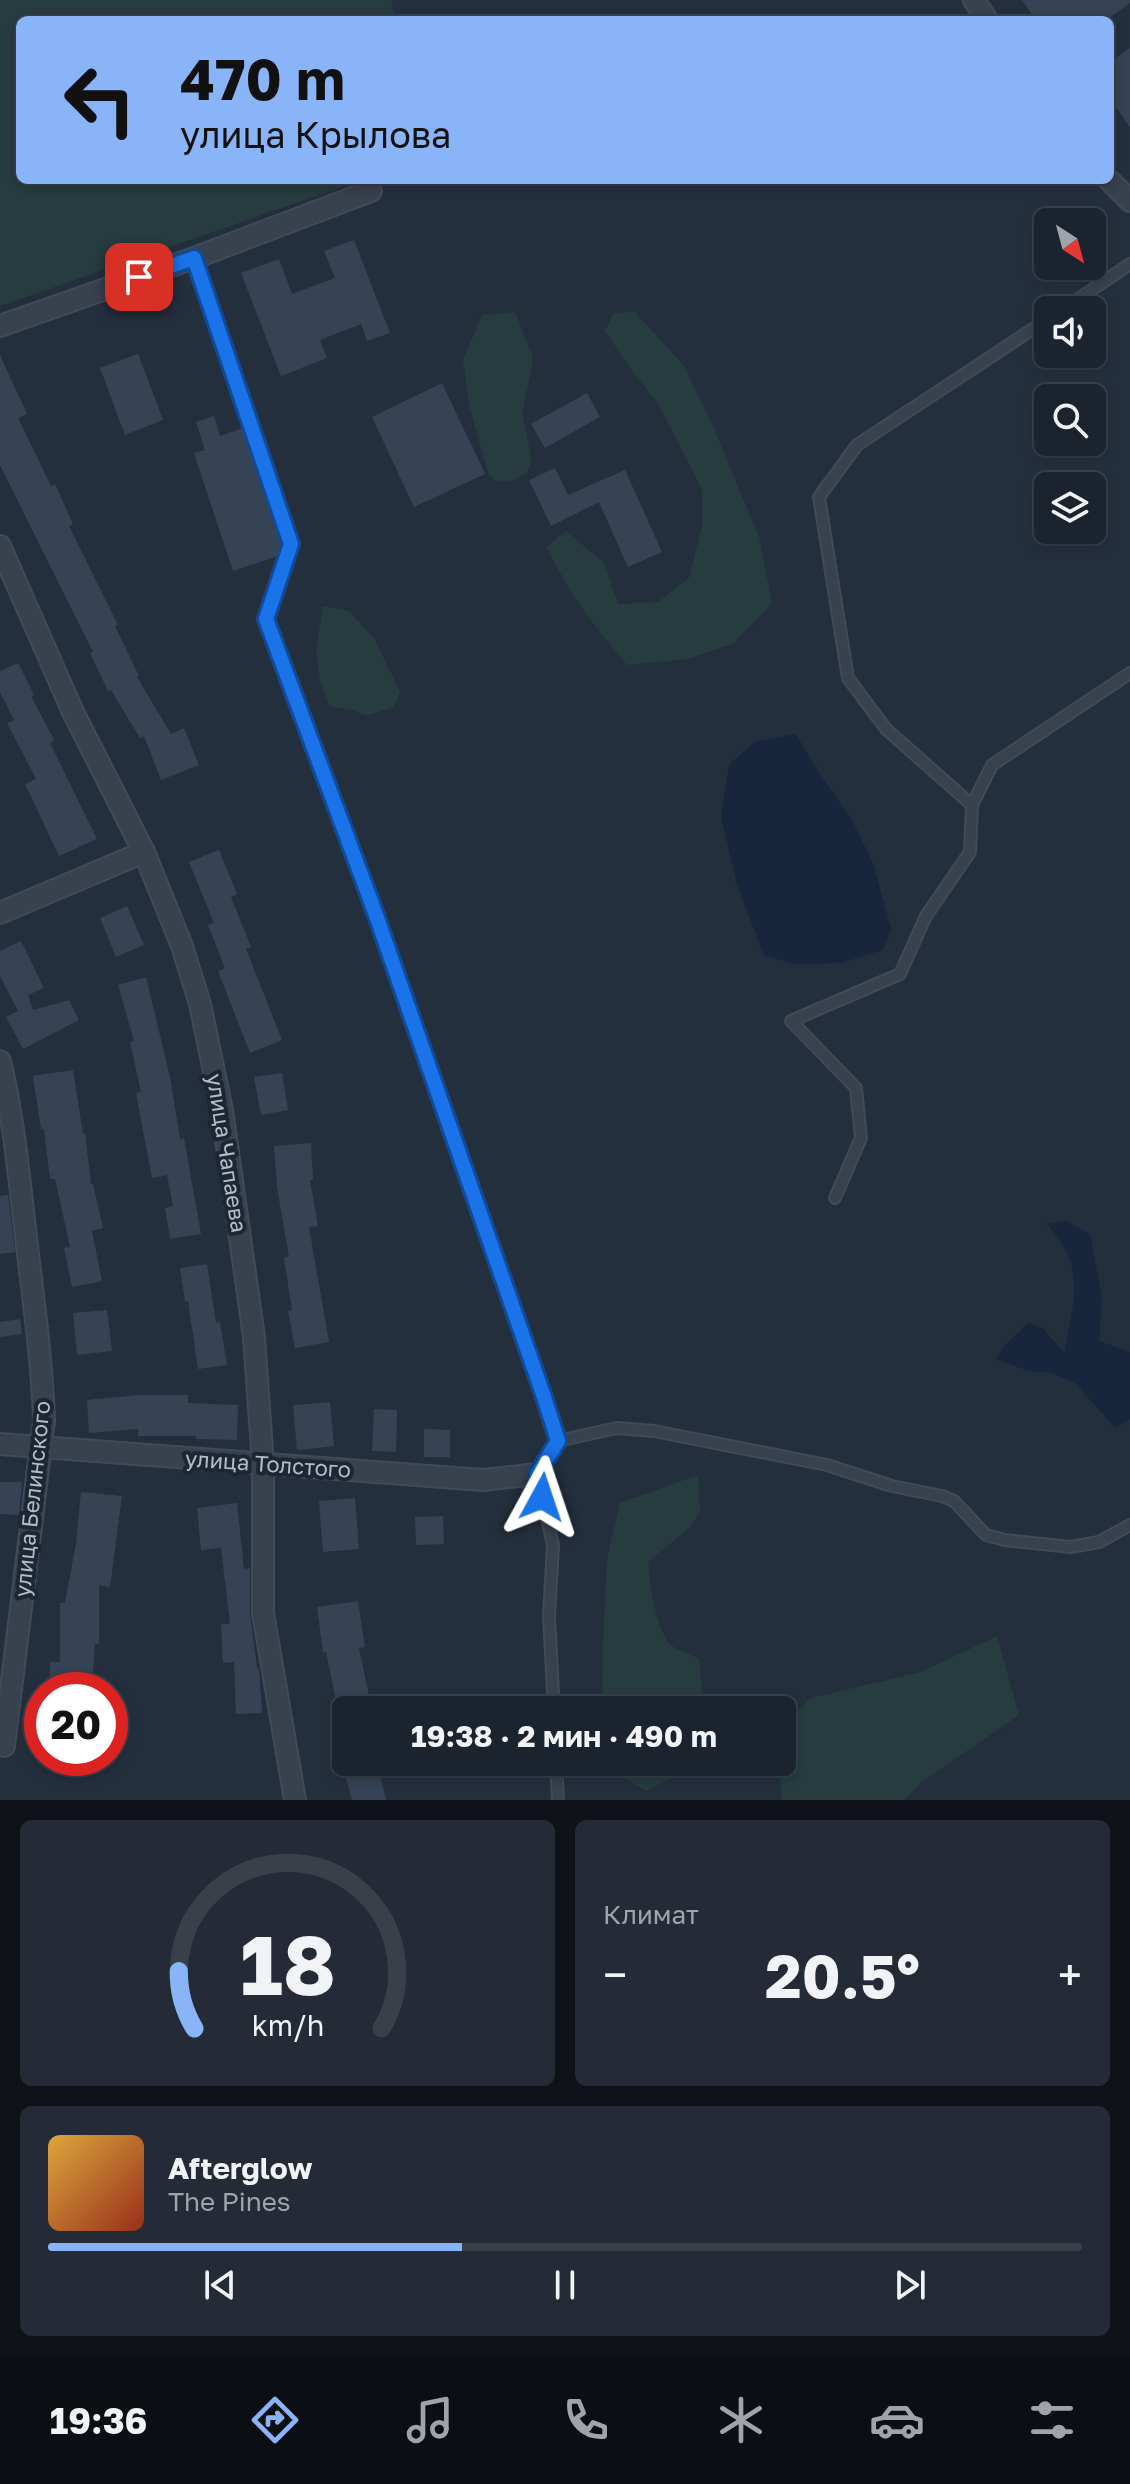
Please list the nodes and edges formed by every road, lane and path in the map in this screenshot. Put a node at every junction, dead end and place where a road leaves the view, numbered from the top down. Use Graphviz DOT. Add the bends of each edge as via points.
graph roads {
  1 [pos="1113,184"];
  2 [pos="371,191"];
  3 [pos="1130,201"];
  4 [pos="194,258"];
  5 [pos="1130,264"];
  6 [pos="1083,296"];
  7 [pos="0,326"];
  8 [pos="1034,328"];
  9 [pos="0,546"];
  10 [pos="1130,673"];
  11 [pos="972,805"];
  12 [pos="144,852"];
  13 [pos="0,913"];
  14 [pos="0,1061"];
  15 [pos="10,1184"];
  16 [pos="835,1198"];
  17 [pos="558,1441"];
  18 [pos="0,1444"];
  19 [pos="41,1448"];
  20 [pos="263,1464"];
  21 [pos="537,1474"];
  22 [pos="1130,1525"];
  23 [pos="9,1645"];
  24 [pos="553,1696"];
  25 [pos="4,1746"];
  26 [pos="557,1776"];
  27 [pos="295,1800"];
  28 [pos="558,1800"];
  1 -- 3 [label="street"];
  2 -- 4 [label="street"];
  4 -- 7 [label="street"];
  4 -- 17 [label="lane" via="291,544 266,619 385,940"];
  5 -- 6 [label="lane"];
  8 -- 11 [label="lane" via="857,445 819,497 848,678 886,729"];
  9 -- 12 [label="street, улица Чапаева" via="73,712"];
  10 -- 11 [label="lane" via="992,765"];
  11 -- 16 [label="lane" via="970,852 926,916 900,974 791,1021 856,1088 861,1138"];
  12 -- 13 [label="street"];
  12 -- 20 [label="street, улица Чапаева" via="200,1004 222,1110 254,1337"];
  14 -- 15 [label="street, улица Белинского" via="9,1099"];
  15 -- 19 [label="street, улица Белинского" via="42,1376"];
  17 -- 21 [label="lane"];
  17 -- 22 [label="lane" via="617,1428 654,1431 827,1465 954,1501 986,1535 1005,1540 1071,1547 1099,1542"];
  18 -- 19 [label="street, улица Толстого"];
  19 -- 20 [label="street, улица Толстого"];
  19 -- 23 [label="street, улица Белинского"];
  20 -- 21 [label="street, улица Толстого" via="483,1480"];
  20 -- 27 [label="street, улица Чапаева" via="263,1613"];
  21 -- 24 [label="lane" via="553,1545 549,1616"];
  23 -- 25 [label="street, улица Белинского"];
  26 -- 28 [label="lane"];
}
